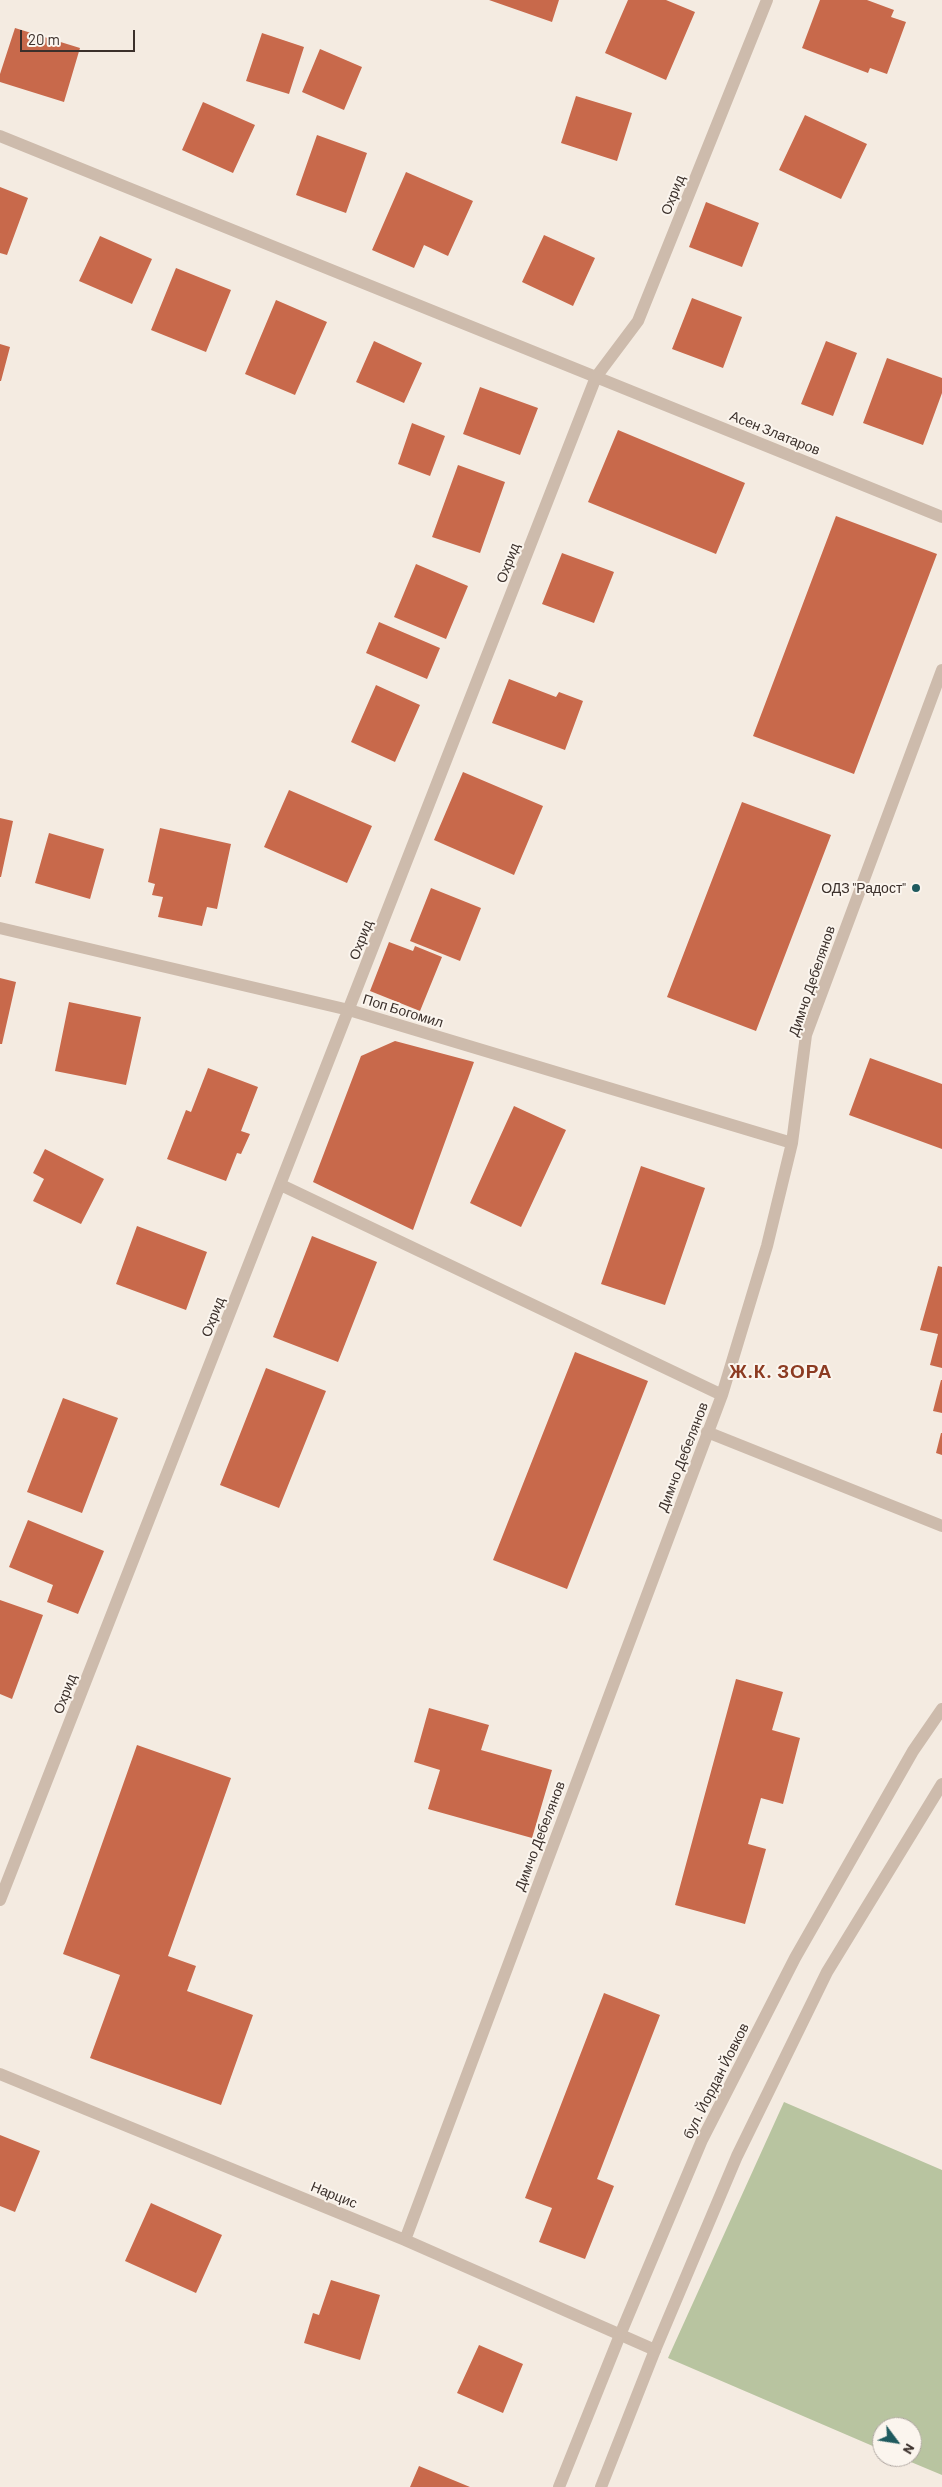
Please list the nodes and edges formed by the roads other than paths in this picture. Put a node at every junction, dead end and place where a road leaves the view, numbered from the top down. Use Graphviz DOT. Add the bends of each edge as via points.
graph roads {
  1 [pos="767,0"];
  2 [pos="0,136"];
  3 [pos="596,377"];
  4 [pos="942,517"];
  5 [pos="942,670"];
  6 [pos="0,928"];
  7 [pos="349,1010"];
  8 [pos="792,1144"];
  9 [pos="281,1185"];
  10 [pos="722,1395"];
  11 [pos="707,1432"];
  12 [pos="942,1526"];
  13 [pos="942,1709"];
  14 [pos="942,1784"];
  15 [pos="0,1900"];
  16 [pos="0,2074"];
  17 [pos="405,2240"];
  18 [pos="620,2335"];
  19 [pos="654,2350"];
  20 [pos="560,2487"];
  21 [pos="601,2487"];
  1 -- 3 [label="street, Охрид" via="638,321"];
  2 -- 3 [label="street, Асен Златаров"];
  3 -- 4 [label="street, Асен Златаров"];
  3 -- 7 [label="street, Охрид"];
  5 -- 8 [label="street, Димчо Дебелянов" via="806,1035"];
  6 -- 7 [label="street, Поп Богомил"];
  7 -- 8 [label="street, Поп Богомил"];
  7 -- 9 [label="street, Охрид"];
  8 -- 10 [label="street, Димчо Дебелянов" via="767,1246"];
  9 -- 10 [label="street"];
  9 -- 15 [label="street, Охрид"];
  10 -- 11 [label="street, Димчо Дебелянов"];
  11 -- 12 [label="street"];
  11 -- 17 [label="street, Димчо Дебелянов"];
  13 -- 18 [label="street, бул. Йордан Йовков" via="914,1751 794,1958 702,2140"];
  14 -- 19 [label="street" via="827,1972 737,2156"];
  16 -- 17 [label="street, Нарцис"];
  17 -- 18 [label="street, Нарцис"];
  18 -- 19 [label="street, Нарцис"];
  18 -- 20 [label="street, бул. Йордан Йовков"];
  19 -- 21 [label="street"];
}
